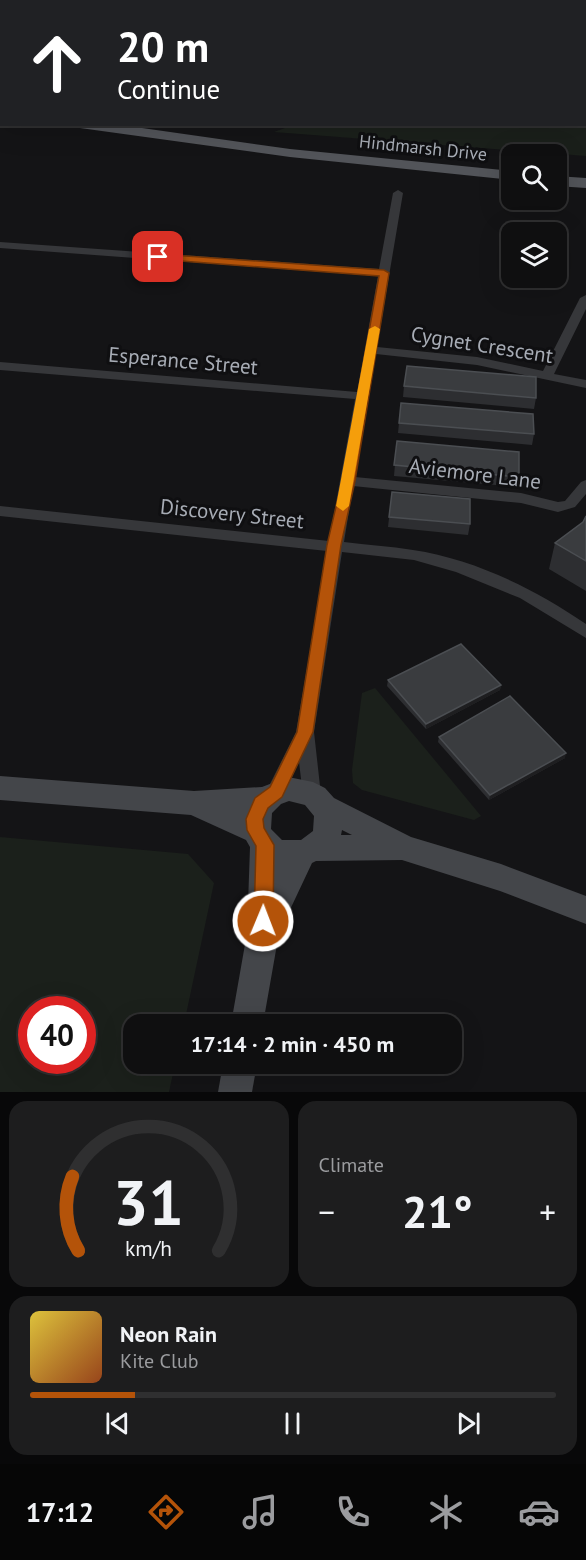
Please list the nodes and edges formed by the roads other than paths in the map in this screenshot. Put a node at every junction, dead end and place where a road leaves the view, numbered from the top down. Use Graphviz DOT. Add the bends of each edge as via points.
graph roads {
  1 [pos="94,126"];
  2 [pos="169,126"];
  3 [pos="501,164"];
  4 [pos="567,171"];
  5 [pos="586,172"];
  6 [pos="501,175"];
  7 [pos="567,182"];
  8 [pos="586,183"];
  9 [pos="398,193"];
  10 [pos="0,245"];
  11 [pos="384,273"];
  12 [pos="586,298"];
  13 [pos="371,350"];
  14 [pos="0,366"];
  15 [pos="548,374"];
  16 [pos="586,384"];
  17 [pos="363,396"];
  18 [pos="348,481"];
  19 [pos="586,485"];
  20 [pos="0,511"];
  21 [pos="334,545"];
  22 [pos="586,632"];
  23 [pos="305,732"];
  24 [pos="0,788"];
  25 [pos="270,796"];
  26 [pos="319,801"];
  27 [pos="194,803"];
  28 [pos="260,837"];
  29 [pos="404,848"];
  30 [pos="308,850"];
  31 [pos="586,910"];
  32 [pos="263,933"];
  33 [pos="249,1014"];
  34 [pos="238,1074"];
  35 [pos="235,1092"];
  1 -- 6 [label="main road, Hindmarsh Drive" via="290,153"];
  2 -- 3 [label="main road, Hindmarsh Drive"];
  4 -- 5 [label="main road"];
  7 -- 8 [label="main road"];
  9 -- 11 [label="street"];
  10 -- 11 [label="street"];
  11 -- 13 [label="street"];
  12 -- 15 [label="street"];
  13 -- 15 [label="street, Cygnet Crescent" via="442,356"];
  13 -- 17 [label="street"];
  14 -- 17 [label="street, Esperance Street"];
  15 -- 16 [label="street, Cygnet Crescent"];
  17 -- 18 [label="street"];
  18 -- 19 [label="street, Aviemore Lane" via="521,498 558,507 570,504"];
  18 -- 21 [label="street"];
  20 -- 21 [label="street, Discovery Street"];
  21 -- 22 [label="street, Discovery Street" via="414,555 470,570 556,610"];
  21 -- 23 [label="street"];
  23 -- 25 [label="street"];
  23 -- 26 [label="street"];
  24 -- 27 [label="street"];
  25 -- 26 [label="street" via="297,789"];
  25 -- 27 [label="street"];
  25 -- 28 [label="street" via="256,811"];
  26 -- 29 [label="street"];
  26 -- 30 [label="street" via="329,818 328,829 323,840"];
  27 -- 28 [label="street"];
  28 -- 30 [label="street" via="282,853"];
  28 -- 32 [label="street"];
  29 -- 30 [label="street"];
  29 -- 31 [label="street"];
  30 -- 32 [label="street"];
  32 -- 33 [label="street"];
  34 -- 35 [label="street"];
}
